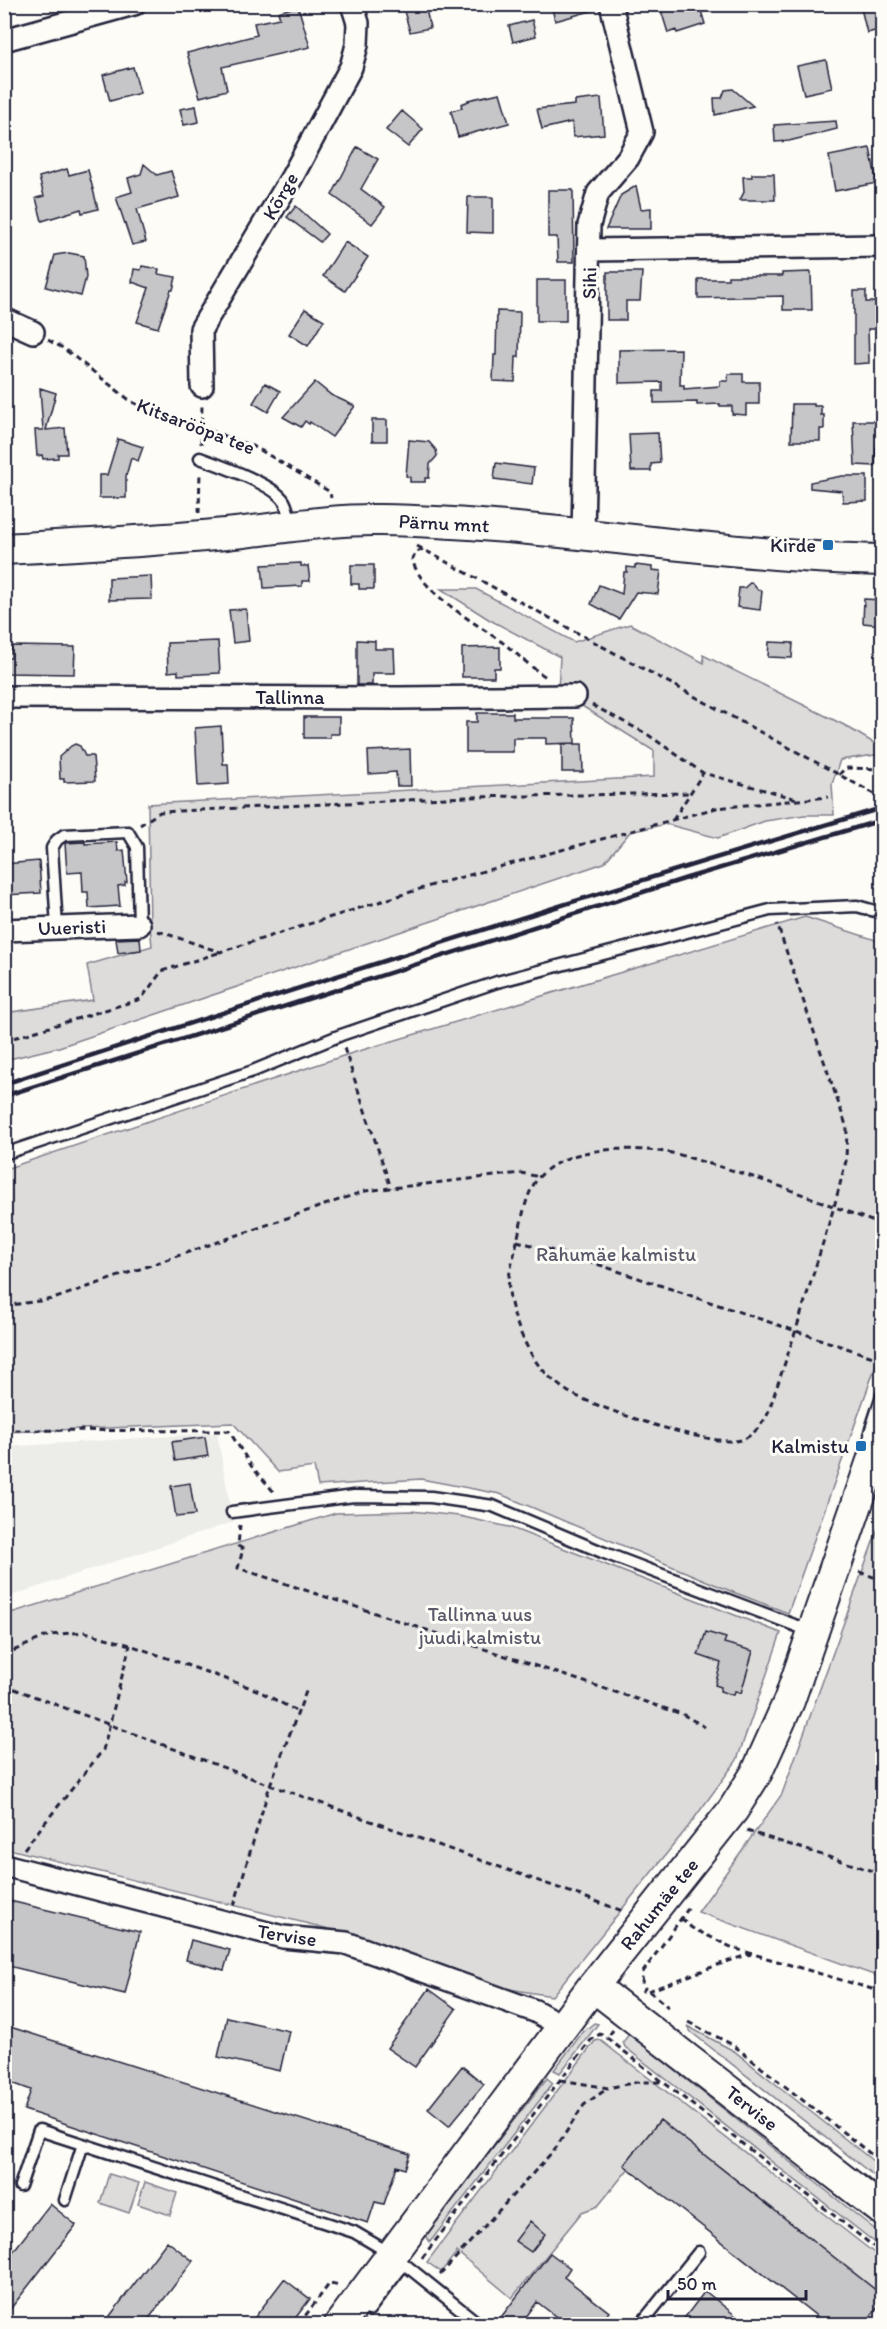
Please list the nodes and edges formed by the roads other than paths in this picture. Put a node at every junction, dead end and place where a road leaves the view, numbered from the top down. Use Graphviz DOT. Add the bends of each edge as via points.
graph roads {
  1 [pos="134,4"];
  2 [pos="352,4"];
  3 [pos="611,4"];
  4 [pos="4,40"];
  5 [pos="882,246"];
  6 [pos="590,250"];
  7 [pos="4,319"];
  8 [pos="33,332"];
  9 [pos="202,386"];
  10 [pos="200,458"];
  11 [pos="292,528"];
  12 [pos="583,536"];
  13 [pos="4,549"];
  14 [pos="882,560"];
  15 [pos="575,696"];
  16 [pos="4,698"];
  17 [pos="882,913"];
  18 [pos="139,925"];
  19 [pos="57,927"];
  20 [pos="4,930"];
  21 [pos="4,1154"];
  22 [pos="882,1395"];
  23 [pos="882,1432"];
  24 [pos="232,1512"];
  25 [pos="853,1517"];
  26 [pos="813,1633"];
  27 [pos="7,1865"];
  28 [pos="593,1986"];
  29 [pos="562,2026"];
  30 [pos="83,2144"];
  31 [pos="20,2186"];
  32 [pos="65,2200"];
  33 [pos="882,2210"];
  34 [pos="699,2252"];
  35 [pos="406,2260"];
  36 [pos="352,2320"];
  37 [pos="479,2325"];
  38 [pos="641,2325"];
  1 -- 4 [label="street"];
  2 -- 9 [label="street, Kõrge" via="358,23 351,67 292,177 201,328"];
  3 -- 6 [label="street" via="642,132 628,158 598,193 589,225"];
  5 -- 6 [label="street, Sihi"];
  6 -- 12 [label="street, Sihi"];
  7 -- 8 [label="street"];
  10 -- 11 [label="lane" via="234,470 277,494 284,500"];
  11 -- 12 [label="street, Pärnu mnt" via="377,520 486,524"];
  11 -- 13 [label="street, Pärnu mnt"];
  12 -- 14 [label="street, Pärnu mnt"];
  15 -- 16 [label="street, Tallinna"];
  17 -- 21 [label="lane" via="857,906 770,910 497,982 341,1035 253,1071"];
  18 -- 19 [label="street, Uueristi"];
  18 -- 19 [label="lane" via="137,847 129,832 64,835 57,840 52,848"];
  19 -- 20 [label="street, Uueristi"];
  22 -- 25 [label="lane" via="850,1490"];
  23 -- 25 [label="street, Rahumäe tee"];
  24 -- 26 [label="lane" via="354,1496 431,1497 493,1506"];
  25 -- 26 [label="street, Rahumäe tee"];
  26 -- 28 [label="street, Rahumäe tee" via="778,1729 757,1772 733,1810"];
  27 -- 29 [label="street, Tervise" via="283,1937 346,1943 535,2012"];
  28 -- 29 [label="street, Rahumäe tee"];
  28 -- 33 [label="street, Tervise"];
  29 -- 35 [label="street, Rahumäe tee"];
  30 -- 31 [label="lane" via="39,2130"];
  30 -- 32 [label="lane"];
  30 -- 35 [label="lane" via="354,2232"];
  34 -- 38 [label="lane"];
  35 -- 36 [label="street, Rahumäe tee"];
  35 -- 37 [label="lane" via="430,2286"];
}
